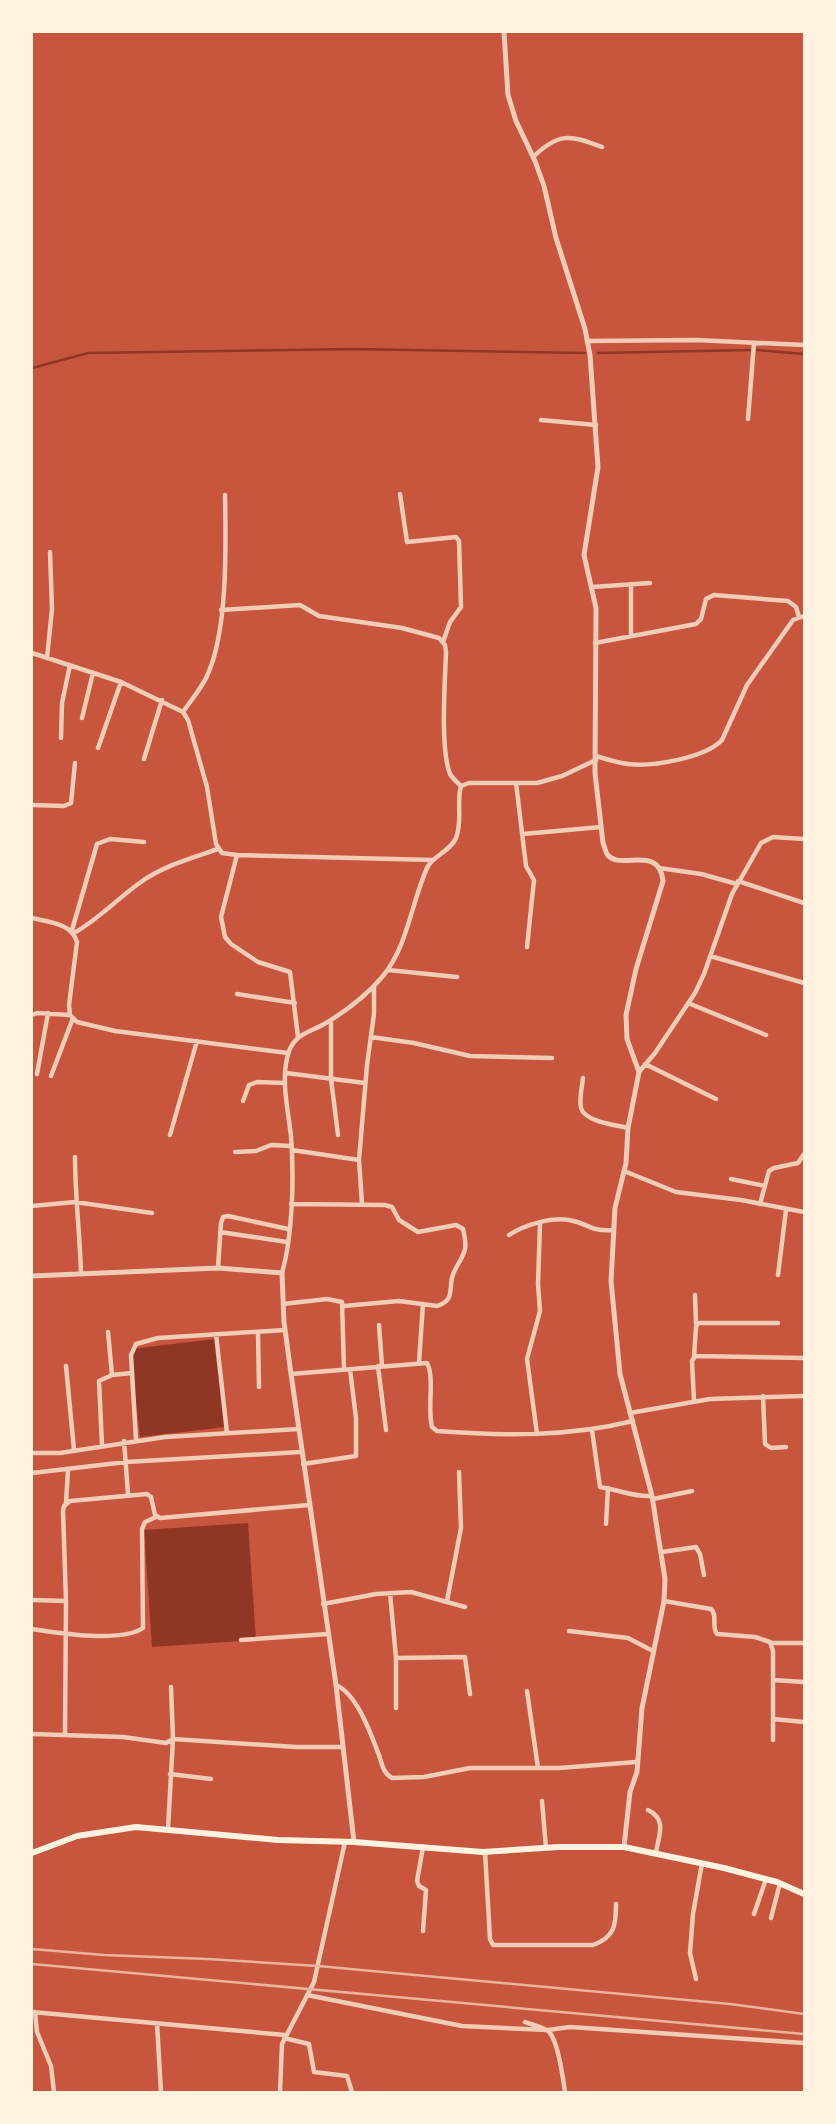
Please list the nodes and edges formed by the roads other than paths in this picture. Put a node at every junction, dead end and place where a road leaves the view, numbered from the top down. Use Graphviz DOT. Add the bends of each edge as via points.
graph roads {
  1 [pos="504,32"];
  2 [pos="602,147"];
  3 [pos="533,157"];
  4 [pos="587,341"];
  5 [pos="754,343"];
  6 [pos="804,345"];
  7 [pos="748,419"];
  8 [pos="541,420"];
  9 [pos="596,425"];
  10 [pos="400,494"];
  11 [pos="225,495"];
  12 [pos="50,552"];
  13 [pos="650,583"];
  14 [pos="631,584"];
  15 [pos="592,587"];
  16 [pos="221,610"];
  17 [pos="802,616"];
  18 [pos="631,636"];
  19 [pos="443,642"];
  20 [pos="596,643"];
  21 [pos="32,653"];
  22 [pos="47,658"];
  23 [pos="70,665"];
  24 [pos="93,673"];
  25 [pos="121,681"];
  26 [pos="162,700"];
  27 [pos="183,712"];
  28 [pos="82,718"];
  29 [pos="61,738"];
  30 [pos="98,748"];
  31 [pos="596,758"];
  32 [pos="144,759"];
  33 [pos="75,763"];
  34 [pos="516,783"];
  35 [pos="461,786"];
  36 [pos="32,805"];
  37 [pos="601,827"];
  38 [pos="523,834"];
  39 [pos="804,839"];
  40 [pos="144,842"];
  41 [pos="218,849"];
  42 [pos="237,855"];
  43 [pos="434,860"];
  44 [pos="659,868"];
  45 [pos="738,882"];
  46 [pos="804,903"];
  47 [pos="32,918"];
  48 [pos="73,932"];
  49 [pos="527,947"];
  50 [pos="710,956"];
  51 [pos="387,970"];
  52 [pos="457,977"];
  53 [pos="804,983"];
  54 [pos="374,985"];
  55 [pos="237,994"];
  56 [pos="295,1003"];
  57 [pos="688,1003"];
  58 [pos="48,1013"];
  59 [pos="32,1015"];
  60 [pos="72,1016"];
  61 [pos="331,1019"];
  62 [pos="766,1035"];
  63 [pos="371,1037"];
  64 [pos="298,1038"];
  65 [pos="197,1041"];
  66 [pos="289,1053"];
  67 [pos="552,1058"];
  68 [pos="645,1064"];
  69 [pos="639,1072"];
  70 [pos="286,1073"];
  71 [pos="37,1074"];
  72 [pos="51,1076"];
  73 [pos="583,1078"];
  74 [pos="331,1079"];
  75 [pos="285,1083"];
  76 [pos="365,1083"];
  77 [pos="716,1099"];
  78 [pos="243,1101"];
  79 [pos="628,1128"];
  80 [pos="170,1135"];
  81 [pos="338,1135"];
  82 [pos="291,1148"];
  83 [pos="235,1152"];
  84 [pos="804,1154"];
  85 [pos="75,1157"];
  86 [pos="359,1160"];
  87 [pos="624,1171"];
  88 [pos="731,1179"];
  89 [pos="765,1186"];
  90 [pos="75,1202"];
  91 [pos="291,1204"];
  92 [pos="362,1204"];
  93 [pos="760,1204"];
  94 [pos="32,1206"];
  95 [pos="786,1210"];
  96 [pos="804,1212"];
  97 [pos="152,1213"];
  98 [pos="540,1224"];
  99 [pos="288,1228"];
  100 [pos="614,1230"];
  101 [pos="220,1232"];
  102 [pos="509,1235"];
  103 [pos="287,1242"];
  104 [pos="218,1268"];
  105 [pos="282,1273"];
  106 [pos="81,1274"];
  107 [pos="778,1275"];
  108 [pos="32,1276"];
  109 [pos="695,1295"];
  110 [pos="283,1304"];
  111 [pos="423,1304"];
  112 [pos="344,1306"];
  113 [pos="778,1323"];
  114 [pos="379,1325"];
  115 [pos="696,1325"];
  116 [pos="285,1330"];
  117 [pos="108,1332"];
  118 [pos="258,1332"];
  119 [pos="216,1334"];
  120 [pos="694,1357"];
  121 [pos="804,1358"];
  122 [pos="419,1362"];
  123 [pos="66,1366"];
  124 [pos="380,1366"];
  125 [pos="347,1369"];
  126 [pos="132,1373"];
  127 [pos="291,1374"];
  128 [pos="112,1375"];
  129 [pos="259,1387"];
  130 [pos="763,1396"];
  131 [pos="804,1396"];
  132 [pos="694,1401"];
  133 [pos="630,1413"];
  134 [pos="633,1421"];
  135 [pos="298,1429"];
  136 [pos="386,1430"];
  137 [pos="592,1430"];
  138 [pos="227,1433"];
  139 [pos="537,1434"];
  140 [pos="136,1440"];
  141 [pos="124,1441"];
  142 [pos="102,1445"];
  143 [pos="786,1447"];
  144 [pos="74,1450"];
  145 [pos="302,1452"];
  146 [pos="32,1453"];
  147 [pos="126,1462"];
  148 [pos="303,1464"];
  149 [pos="68,1470"];
  150 [pos="459,1472"];
  151 [pos="32,1473"];
  152 [pos="608,1488"];
  153 [pos="692,1491"];
  154 [pos="128,1494"];
  155 [pos="652,1497"];
  156 [pos="66,1504"];
  157 [pos="309,1504"];
  158 [pos="156,1517"];
  159 [pos="606,1524"];
  160 [pos="662,1552"];
  161 [pos="704,1575"];
  162 [pos="390,1593"];
  163 [pos="32,1600"];
  164 [pos="66,1601"];
  165 [pos="447,1601"];
  166 [pos="664,1601"];
  167 [pos="323,1604"];
  168 [pos="465,1607"];
  169 [pos="32,1629"];
  170 [pos="569,1631"];
  171 [pos="328,1634"];
  172 [pos="65,1635"];
  173 [pos="241,1640"];
  174 [pos="771,1643"];
  175 [pos="804,1643"];
  176 [pos="653,1651"];
  177 [pos="396,1658"];
  178 [pos="773,1680"];
  179 [pos="804,1682"];
  180 [pos="337,1685"];
  181 [pos="171,1686"];
  182 [pos="527,1691"];
  183 [pos="470,1694"];
  184 [pos="396,1708"];
  185 [pos="773,1719"];
  186 [pos="804,1722"];
  187 [pos="32,1734"];
  188 [pos="65,1735"];
  189 [pos="173,1739"];
  190 [pos="773,1740"];
  191 [pos="343,1747"];
  192 [pos="636,1762"];
  193 [pos="538,1768"];
  194 [pos="170,1774"];
  195 [pos="211,1779"];
  196 [pos="542,1801"];
  197 [pos="648,1810"];
  198 [pos="168,1829"];
  199 [pos="345,1842"];
  200 [pos="354,1842"];
  201 [pos="423,1847"];
  202 [pos="624,1847"];
  203 [pos="546,1848"];
  204 [pos="485,1852"];
  205 [pos="656,1852"];
  206 [pos="32,1853"];
  207 [pos="703,1862"];
  208 [pos="766,1879"];
  209 [pos="780,1883"];
  210 [pos="804,1894"];
  211 [pos="616,1904"];
  212 [pos="754,1914"];
  213 [pos="771,1918"];
  214 [pos="424,1931"];
  215 [pos="696,1979"];
  216 [pos="307,1995"];
  217 [pos="34,2012"];
  218 [pos="525,2022"];
  219 [pos="157,2024"];
  220 [pos="548,2030"];
  221 [pos="285,2037"];
  222 [pos="804,2043"];
  223 [pos="54,2092"];
  224 [pos="161,2092"];
  225 [pos="280,2092"];
  226 [pos="352,2092"];
  227 [pos="565,2092"];
  1 -- 3 [label="street" via="508,95"];
  2 -- 3 [label="street" via="562,138"];
  3 -- 4 [label="street"];
  4 -- 5 [label="street"];
  4 -- 9 [label="street"];
  5 -- 6 [label="street"];
  5 -- 7 [label="street"];
  8 -- 9 [label="street"];
  9 -- 15 [label="street" via="598,467 584,555"];
  10 -- 19 [label="street" via="407,541 456,537 459,541 462,605"];
  11 -- 16 [label="street"];
  12 -- 22 [label="street" via="52,609"];
  13 -- 14 [label="street"];
  14 -- 15 [label="street"];
  14 -- 18 [label="street"];
  15 -- 20 [label="street"];
  16 -- 19 [label="street" via="300,605 319,616 402,628"];
  16 -- 27 [label="street" via="210,668"];
  17 -- 18 [label="street" via="788,601 714,595 706,599 696,624"];
  17 -- 31 [label="street" via="793,620 747,685 716,747 649,764"];
  18 -- 20 [label="street"];
  19 -- 35 [label="street" via="447,758 451,776"];
  20 -- 31 [label="street"];
  21 -- 22 [label="street"];
  22 -- 23 [label="street"];
  23 -- 24 [label="street"];
  23 -- 29 [label="street"];
  24 -- 25 [label="street"];
  24 -- 28 [label="street"];
  25 -- 26 [label="street"];
  25 -- 30 [label="street"];
  26 -- 27 [label="street"];
  26 -- 32 [label="street"];
  27 -- 41 [label="street" via="207,787"];
  31 -- 34 [label="street" via="549,780"];
  31 -- 37 [label="street"];
  33 -- 36 [label="street" via="72,803"];
  34 -- 35 [label="street"];
  34 -- 38 [label="street"];
  35 -- 43 [label="street" via="456,838"];
  37 -- 38 [label="street"];
  37 -- 44 [label="street" via="608,856 648,860"];
  38 -- 49 [label="street" via="526,866 534,880"];
  39 -- 45 [label="street" via="766,839"];
  40 -- 48 [label="street" via="110,839 97,844"];
  41 -- 42 [label="street"];
  41 -- 48 [label="street" via="141,882"];
  42 -- 43 [label="street"];
  42 -- 56 [label="street" via="221,917 223,932 231,944 258,962 288,970"];
  43 -- 51 [label="street"];
  44 -- 45 [label="street"];
  44 -- 69 [label="street" via="663,881 625,1024"];
  45 -- 46 [label="street"];
  45 -- 50 [label="street"];
  47 -- 48 [label="street"];
  48 -- 60 [label="street" via="77,942 69,1005"];
  50 -- 53 [label="street"];
  50 -- 57 [label="street"];
  51 -- 52 [label="street"];
  51 -- 54 [label="street"];
  54 -- 61 [label="street"];
  54 -- 63 [label="street"];
  55 -- 56 [label="street"];
  56 -- 64 [label="street"];
  57 -- 62 [label="street"];
  57 -- 68 [label="street"];
  58 -- 59 [label="street"];
  58 -- 60 [label="street"];
  58 -- 71 [label="street"];
  60 -- 65 [label="street" via="85,1025"];
  60 -- 72 [label="street"];
  61 -- 64 [label="street"];
  61 -- 74 [label="street"];
  63 -- 67 [label="street" via="477,1057"];
  63 -- 76 [label="street"];
  64 -- 66 [label="street"];
  65 -- 66 [label="street"];
  65 -- 80 [label="street"];
  66 -- 70 [label="street"];
  68 -- 69 [label="street"];
  68 -- 77 [label="street"];
  69 -- 79 [label="street"];
  70 -- 74 [label="street"];
  70 -- 75 [label="street"];
  73 -- 79 [label="street" via="584,1113"];
  74 -- 76 [label="street"];
  74 -- 81 [label="street"];
  75 -- 78 [label="street" via="257,1082 250,1085"];
  75 -- 82 [label="street"];
  76 -- 86 [label="street"];
  79 -- 87 [label="street"];
  82 -- 83 [label="street" via="271,1145"];
  82 -- 86 [label="street"];
  82 -- 91 [label="street"];
  84 -- 89 [label="street" via="798,1163 772,1169"];
  85 -- 90 [label="street"];
  86 -- 92 [label="street"];
  87 -- 93 [label="street" via="676,1192"];
  87 -- 100 [label="street"];
  88 -- 89 [label="street"];
  89 -- 93 [label="street"];
  90 -- 94 [label="street"];
  90 -- 97 [label="street"];
  90 -- 106 [label="street"];
  91 -- 92 [label="street"];
  91 -- 99 [label="street"];
  92 -- 111 [label="street" via="391,1206 399,1220 418,1232 456,1224 463,1229 466,1250 453,1274 450,1297 442,1304"];
  93 -- 95 [label="street"];
  95 -- 96 [label="street"];
  95 -- 107 [label="street"];
  98 -- 100 [label="street" via="569,1220 594,1230"];
  98 -- 102 [label="street"];
  98 -- 139 [label="street" via="540,1308 527,1359"];
  99 -- 101 [label="street" via="228,1216 222,1218"];
  99 -- 103 [label="street"];
  100 -- 133 [label="street" via="612,1306"];
  101 -- 103 [label="street"];
  101 -- 104 [label="street"];
  103 -- 105 [label="street"];
  104 -- 105 [label="street"];
  104 -- 106 [label="street"];
  105 -- 110 [label="street"];
  106 -- 108 [label="street"];
  109 -- 115 [label="street"];
  110 -- 112 [label="street" via="335,1299"];
  110 -- 116 [label="street"];
  111 -- 112 [label="street" via="399,1301"];
  111 -- 122 [label="street"];
  112 -- 125 [label="street"];
  113 -- 115 [label="street"];
  114 -- 124 [label="street"];
  115 -- 120 [label="street"];
  116 -- 118 [label="street"];
  116 -- 127 [label="street"];
  117 -- 128 [label="street"];
  118 -- 119 [label="street"];
  118 -- 129 [label="street"];
  119 -- 126 [label="street" via="138,1343 132,1350"];
  119 -- 138 [label="street"];
  120 -- 121 [label="street"];
  120 -- 132 [label="street"];
  122 -- 124 [label="street"];
  122 -- 139 [label="street" via="430,1367 429,1411 435,1431"];
  123 -- 144 [label="street"];
  124 -- 125 [label="street"];
  124 -- 136 [label="street"];
  125 -- 127 [label="street"];
  125 -- 148 [label="street" via="356,1419 356,1456"];
  126 -- 128 [label="street"];
  126 -- 140 [label="street"];
  127 -- 135 [label="street"];
  128 -- 142 [label="street" via="98,1384"];
  130 -- 131 [label="street"];
  130 -- 132 [label="street"];
  130 -- 143 [label="street" via="765,1446"];
  132 -- 133 [label="street"];
  133 -- 134 [label="street"];
  134 -- 137 [label="street"];
  134 -- 155 [label="street"];
  135 -- 138 [label="street"];
  135 -- 145 [label="street"];
  137 -- 139 [label="street"];
  137 -- 152 [label="street" via="599,1486"];
  138 -- 140 [label="street"];
  140 -- 141 [label="street"];
  141 -- 142 [label="street"];
  141 -- 147 [label="street"];
  142 -- 144 [label="street"];
  144 -- 146 [label="street"];
  145 -- 147 [label="street"];
  145 -- 148 [label="street"];
  147 -- 149 [label="street"];
  147 -- 154 [label="street"];
  148 -- 157 [label="street"];
  149 -- 151 [label="street"];
  149 -- 156 [label="street"];
  150 -- 165 [label="street" via="461,1528"];
  152 -- 155 [label="street"];
  152 -- 159 [label="street"];
  153 -- 155 [label="street"];
  154 -- 156 [label="street"];
  154 -- 158 [label="street" via="150,1495"];
  155 -- 160 [label="street"];
  156 -- 164 [label="street"];
  157 -- 158 [label="street"];
  157 -- 167 [label="street"];
  158 -- 172 [label="street" via="142,1529 143,1628 122,1634"];
  160 -- 161 [label="street" via="696,1547"];
  160 -- 166 [label="street"];
  162 -- 165 [label="street" via="417,1592"];
  162 -- 167 [label="street"];
  162 -- 177 [label="street"];
  163 -- 164 [label="street"];
  164 -- 172 [label="street"];
  165 -- 168 [label="street"];
  166 -- 174 [label="street" via="711,1609 717,1634"];
  166 -- 176 [label="street"];
  167 -- 171 [label="street"];
  169 -- 172 [label="street"];
  170 -- 176 [label="street" via="624,1637"];
  171 -- 173 [label="street"];
  171 -- 180 [label="street"];
  172 -- 188 [label="street"];
  174 -- 175 [label="street"];
  174 -- 178 [label="street"];
  176 -- 192 [label="street"];
  177 -- 183 [label="street" via="464,1657"];
  177 -- 184 [label="street"];
  178 -- 179 [label="street"];
  178 -- 185 [label="street"];
  180 -- 191 [label="street"];
  180 -- 193 [label="street" via="355,1703 385,1772 392,1778 470,1768"];
  181 -- 189 [label="street"];
  182 -- 193 [label="street"];
  185 -- 186 [label="street"];
  185 -- 190 [label="street"];
  187 -- 188 [label="street"];
  188 -- 189 [label="street" via="166,1743"];
  189 -- 191 [label="street"];
  189 -- 194 [label="street"];
  191 -- 200 [label="street"];
  192 -- 193 [label="street"];
  192 -- 202 [label="street"];
  194 -- 195 [label="street"];
  194 -- 198 [label="street"];
  196 -- 203 [label="street"];
  197 -- 205 [label="street" via="661,1822"];
  198 -- 199 [label="main road"];
  198 -- 206 [label="main road" via="107,1830"];
  199 -- 200 [label="main road"];
  199 -- 216 [label="street" via="320,1960"];
  200 -- 201 [label="main road"];
  201 -- 204 [label="main road"];
  201 -- 214 [label="street" via="418,1881 426,1890"];
  202 -- 203 [label="main road"];
  202 -- 205 [label="main road"];
  203 -- 204 [label="main road"];
  204 -- 211 [label="street" via="493,1945 593,1945 614,1930"];
  205 -- 207 [label="main road"];
  207 -- 208 [label="main road"];
  207 -- 215 [label="street" via="690,1953"];
  208 -- 209 [label="main road"];
  208 -- 212 [label="street"];
  209 -- 210 [label="main road"];
  209 -- 213 [label="street"];
  216 -- 220 [label="street" via="462,2026"];
  216 -- 221 [label="street"];
  217 -- 219 [label="street"];
  217 -- 223 [label="street"];
  218 -- 220 [label="street"];
  219 -- 221 [label="street"];
  219 -- 224 [label="street"];
  220 -- 222 [label="street" via="570,2027"];
  220 -- 227 [label="street"];
  221 -- 225 [label="street"];
  221 -- 226 [label="street" via="309,2044 314,2072 347,2076"];
}
